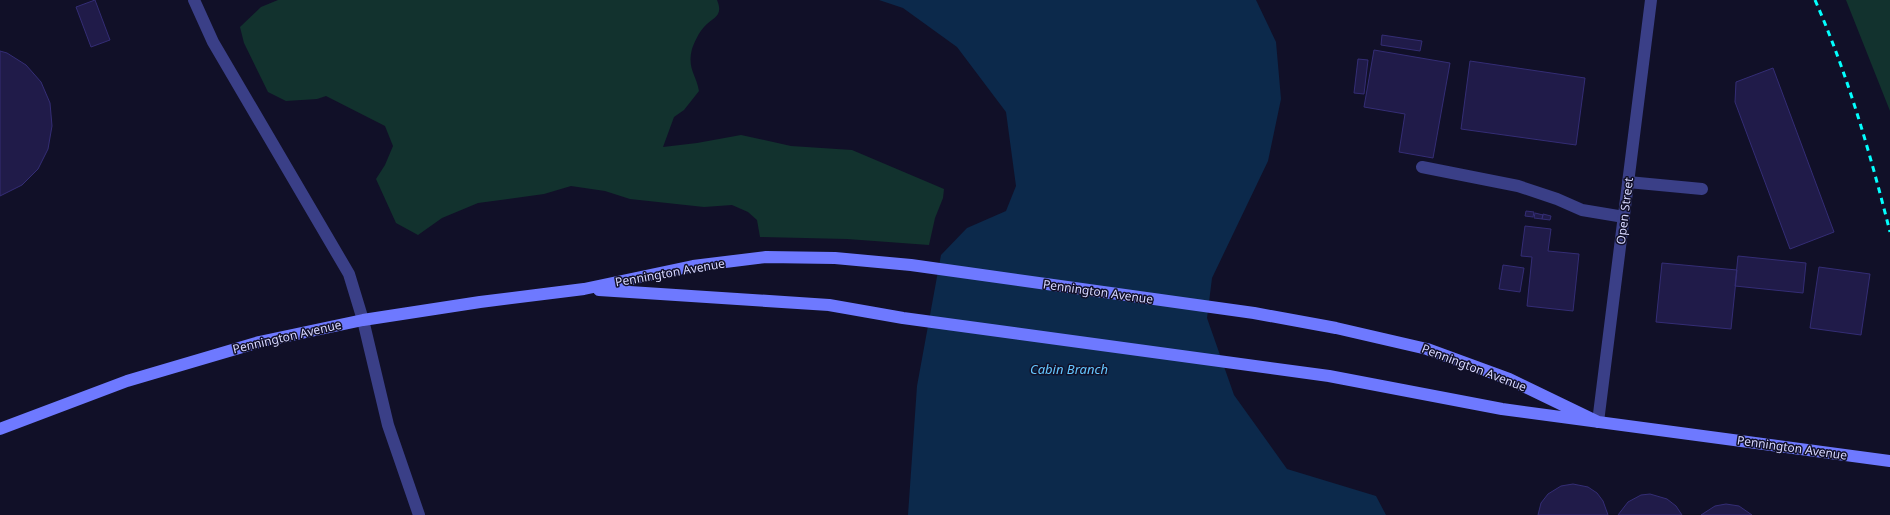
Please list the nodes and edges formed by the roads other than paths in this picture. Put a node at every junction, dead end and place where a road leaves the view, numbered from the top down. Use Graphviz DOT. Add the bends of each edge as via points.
graph roads {
  1 [pos="194,0"];
  2 [pos="1651,0"];
  3 [pos="1422,167"];
  4 [pos="1628,182"];
  5 [pos="1702,189"];
  6 [pos="1624,217"];
  7 [pos="584,289"];
  8 [pos="363,320"];
  9 [pos="1598,422"];
  10 [pos="0,429"];
  11 [pos="1890,461"];
  12 [pos="419,515"];
  1 -- 8 [label="street" via="213,42 349,274"];
  2 -- 4 [label="street, Open Street"];
  3 -- 6 [label="street" via="1518,186 1582,210"];
  4 -- 5 [label="street"];
  4 -- 6 [label="street, Open Street"];
  6 -- 9 [label="street, Open Street"];
  7 -- 8 [label="main road, Pennington Avenue"];
  7 -- 9 [label="main road, Pennington Avenue" via="829,305 903,318 1329,376 1502,409"];
  7 -- 9 [label="main road, Pennington Avenue" via="693,266 766,257 835,258 911,265 1254,314 1336,328 1427,348 1509,379"];
  8 -- 10 [label="main road, Pennington Avenue" via="259,342 127,381"];
  8 -- 12 [label="street" via="388,425"];
  9 -- 11 [label="main road, Pennington Avenue"];
}
